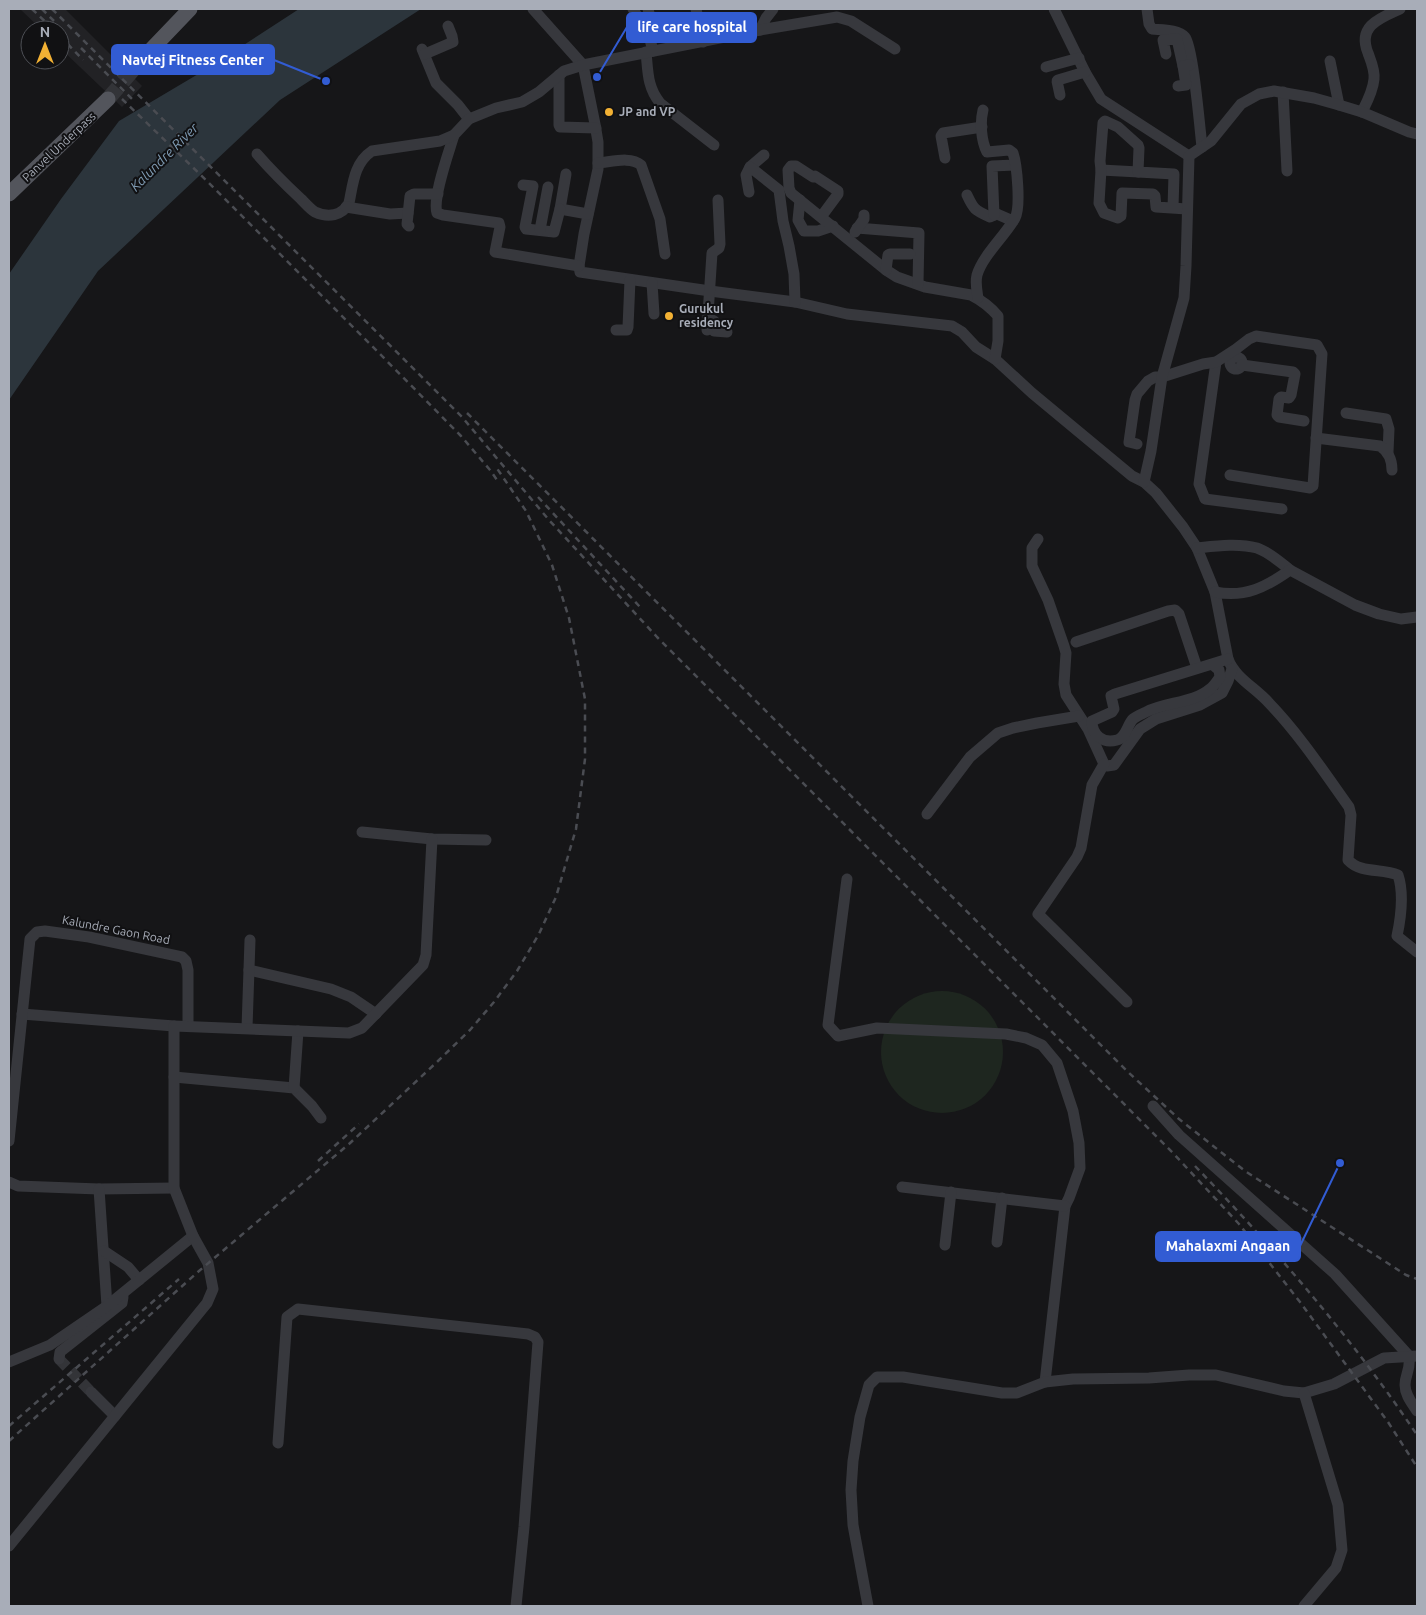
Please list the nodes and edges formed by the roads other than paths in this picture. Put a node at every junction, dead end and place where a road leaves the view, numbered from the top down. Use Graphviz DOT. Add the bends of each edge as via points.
graph roads {
  1 [pos="190,9"];
  2 [pos="533,9"];
  3 [pos="633,9"];
  4 [pos="648,9"];
  5 [pos="696,9"];
  6 [pos="1054,9"];
  7 [pos="1147,9"];
  8 [pos="1400,9"];
  9 [pos="766,12"];
  10 [pos="646,24"];
  11 [pos="448,26"];
  12 [pos="760,30"];
  13 [pos="703,42"];
  14 [pos="895,50"];
  15 [pos="649,52"];
  16 [pos="145,56"];
  17 [pos="1182,56"];
  18 [pos="1075,59"];
  19 [pos="1330,61"];
  20 [pos="583,65"];
  21 [pos="1046,67"];
  22 [pos="1081,74"];
  23 [pos="560,75"];
  24 [pos="1178,86"];
  25 [pos="1283,92"];
  26 [pos="1060,95"];
  27 [pos="108,99"];
  28 [pos="1338,105"];
  29 [pos="983,110"];
  30 [pos="1362,112"];
  31 [pos="470,119"];
  32 [pos="982,127"];
  33 [pos="596,128"];
  34 [pos="1417,134"];
  35 [pos="454,136"];
  36 [pos="714,145"];
  37 [pos="1202,148"];
  38 [pos="257,154"];
  39 [pos="764,155"];
  40 [pos="1189,156"];
  41 [pos="945,158"];
  42 [pos="598,163"];
  43 [pos="1015,165"];
  44 [pos="750,167"];
  45 [pos="1101,170"];
  46 [pos="784,171"];
  47 [pos="1287,171"];
  48 [pos="1139,172"];
  49 [pos="566,174"];
  50 [pos="1174,174"];
  51 [pos="1188,175"];
  52 [pos="548,187"];
  53 [pos="563,188"];
  54 [pos="779,190"];
  55 [pos="749,192"];
  56 [pos="9,194"];
  57 [pos="438,194"];
  58 [pos="967,195"];
  59 [pos="718,200"];
  60 [pos="800,200"];
  61 [pos="346,207"];
  62 [pos="1173,208"];
  63 [pos="560,209"];
  64 [pos="1187,209"];
  65 [pos="408,213"];
  66 [pos="588,214"];
  67 [pos="864,215"];
  68 [pos="994,215"];
  69 [pos="821,217"];
  70 [pos="1013,221"];
  71 [pos="408,226"];
  72 [pos="833,226"];
  73 [pos="857,228"];
  74 [pos="540,230"];
  75 [pos="849,240"];
  76 [pos="666,254"];
  77 [pos="910,254"];
  78 [pos="579,266"];
  79 [pos="886,270"];
  80 [pos="630,280"];
  81 [pos="652,283"];
  82 [pos="918,284"];
  83 [pos="710,291"];
  84 [pos="978,298"];
  85 [pos="795,302"];
  86 [pos="654,314"];
  87 [pos="616,330"];
  88 [pos="728,332"];
  89 [pos="994,359"];
  90 [pos="1222,361"];
  91 [pos="1162,377"];
  92 [pos="1346,413"];
  93 [pos="1304,421"];
  94 [pos="1316,438"];
  95 [pos="1136,444"];
  96 [pos="1388,452"];
  97 [pos="1392,470"];
  98 [pos="1230,474"];
  99 [pos="1144,482"];
  100 [pos="1282,509"];
  101 [pos="1038,539"];
  102 [pos="1197,548"];
  103 [pos="1290,570"];
  104 [pos="1215,592"];
  105 [pos="1417,617"];
  106 [pos="1076,642"];
  107 [pos="1212,664"];
  108 [pos="1230,664"];
  109 [pos="1197,668"];
  110 [pos="1079,716"];
  111 [pos="1104,764"];
  112 [pos="927,814"];
  113 [pos="362,832"];
  114 [pos="432,839"];
  115 [pos="486,840"];
  116 [pos="847,879"];
  117 [pos="250,940"];
  118 [pos="1417,952"];
  119 [pos="249,970"];
  120 [pos="1127,1002"];
  121 [pos="22,1014"];
  122 [pos="376,1014"];
  123 [pos="174,1026"];
  124 [pos="188,1026"];
  125 [pos="246,1028"];
  126 [pos="298,1030"];
  127 [pos="174,1077"];
  128 [pos="294,1088"];
  129 [pos="1152,1106"];
  130 [pos="321,1118"];
  131 [pos="9,1141"];
  132 [pos="9,1182"];
  133 [pos="902,1187"];
  134 [pos="174,1188"];
  135 [pos="99,1189"];
  136 [pos="951,1192"];
  137 [pos="1002,1198"];
  138 [pos="1064,1206"];
  139 [pos="193,1236"];
  140 [pos="997,1242"];
  141 [pos="945,1245"];
  142 [pos="104,1250"];
  143 [pos="138,1280"];
  144 [pos="123,1293"];
  145 [pos="107,1306"];
  146 [pos="1413,1356"];
  147 [pos="59,1359"];
  148 [pos="9,1362"];
  149 [pos="1045,1382"];
  150 [pos="91,1392"];
  151 [pos="1304,1394"];
  152 [pos="1417,1411"];
  153 [pos="115,1416"];
  154 [pos="278,1443"];
  155 [pos="9,1546"];
  156 [pos="516,1606"];
  157 [pos="868,1606"];
  158 [pos="1304,1606"];
  1 -- 16 [label="main road"];
  2 -- 20 [label="street"];
  3 -- 10 [label="street"];
  4 -- 10 [label="street" via="650,17"];
  5 -- 13 [label="street"];
  6 -- 18 [label="street"];
  7 -- 17 [label="street" via="1152,29 1181,34 1186,38"];
  8 -- 30 [label="street" via="1375,21 1366,32 1365,45 1374,79"];
  9 -- 12 [label="street"];
  10 -- 15 [label="street"];
  11 -- 31 [label="street" via="453,42 424,51 436,83"];
  12 -- 13 [label="street"];
  12 -- 14 [label="street" via="837,17 851,21"];
  13 -- 15 [label="street"];
  15 -- 20 [label="street"];
  15 -- 36 [label="street" via="653,94"];
  17 -- 24 [label="street" via="1186,84"];
  17 -- 37 [label="street"];
  18 -- 21 [label="street"];
  18 -- 22 [label="street"];
  19 -- 28 [label="street"];
  20 -- 23 [label="street"];
  20 -- 33 [label="street"];
  22 -- 26 [label="street" via="1057,81"];
  22 -- 40 [label="street" via="1101,99 1163,136"];
  23 -- 31 [label="street" via="522,102"];
  23 -- 33 [label="street" via="560,127"];
  25 -- 28 [label="street"];
  25 -- 37 [label="street" via="1259,94 1242,104 1212,141"];
  25 -- 47 [label="street"];
  27 -- 56 [label="main road, Panvel Underpass"];
  28 -- 30 [label="street"];
  29 -- 32 [label="street"];
  30 -- 34 [label="street"];
  31 -- 35 [label="street"];
  32 -- 41 [label="street" via="943,133"];
  32 -- 43 [label="street" via="987,152 1012,151"];
  33 -- 42 [label="street"];
  35 -- 57 [label="street"];
  35 -- 61 [label="street" via="365,155 357,168"];
  37 -- 40 [label="street"];
  38 -- 61 [label="street" via="314,211 329,216"];
  39 -- 44 [label="street"];
  40 -- 51 [label="street"];
  42 -- 66 [label="street"];
  42 -- 76 [label="street" via="630,160 641,165 660,220"];
  43 -- 68 [label="street" via="992,166"];
  43 -- 70 [label="street" via="1019,205"];
  44 -- 54 [label="street"];
  44 -- 55 [label="street" via="746,175"];
  45 -- 48 [label="street"];
  45 -- 48 [label="street" via="1103,123 1106,121 1138,145"];
  45 -- 62 [label="street" via="1099,203 1104,213 1121,216 1122,193 1153,194 1156,207"];
  46 -- 54 [label="street"];
  48 -- 50 [label="street"];
  49 -- 53 [label="street"];
  50 -- 51 [label="street"];
  50 -- 62 [label="street"];
  51 -- 64 [label="street"];
  52 -- 53 [label="street"];
  52 -- 74 [label="street"];
  52 -- 74 [label="street" via="528,185 525,227"];
  53 -- 63 [label="street"];
  54 -- 85 [label="street" via="794,274"];
  57 -- 65 [label="street" via="410,196"];
  57 -- 78 [label="street" via="437,213 498,223 500,227 491,251"];
  58 -- 68 [label="street" via="978,212 990,218"];
  59 -- 83 [label="street" via="720,244 712,253"];
  60 -- 69 [label="street"];
  60 -- 69 [label="street" via="789,188 788,170 791,166 838,191"];
  60 -- 72 [label="street" via="798,220 804,231"];
  61 -- 65 [label="street" via="390,214"];
  62 -- 64 [label="street"];
  63 -- 66 [label="street"];
  63 -- 74 [label="street" via="554,232"];
  64 -- 91 [label="street" via="1184,298"];
  65 -- 71 [label="street"];
  66 -- 78 [label="street"];
  67 -- 73 [label="street"];
  68 -- 70 [label="street"];
  69 -- 72 [label="street"];
  70 -- 84 [label="street" via="977,275"];
  72 -- 75 [label="street"];
  73 -- 75 [label="street"];
  73 -- 82 [label="street" via="919,233"];
  75 -- 79 [label="street"];
  77 -- 79 [label="street" via="890,254"];
  78 -- 80 [label="street" via="580,272"];
  79 -- 82 [label="street"];
  80 -- 81 [label="street"];
  80 -- 87 [label="street" via="628,327 627,330"];
  81 -- 83 [label="street"];
  81 -- 86 [label="street"];
  82 -- 84 [label="street"];
  83 -- 85 [label="street"];
  83 -- 88 [label="street" via="709,326 714,331"];
  84 -- 89 [label="street" via="998,316"];
  85 -- 89 [label="street" via="847,314 952,326"];
  89 -- 99 [label="street" via="1132,476"];
  90 -- 91 [label="street"];
  90 -- 93 [label="street" via="1237,357 1242,365 1293,372 1291,395 1279,399 1277,415"];
  90 -- 94 [label="street" via="1256,336 1317,345 1322,354"];
  90 -- 100 [label="street" via="1198,484 1205,499"];
  91 -- 95 [label="street" via="1148,381 1137,394 1129,442"];
  91 -- 99 [label="street"];
  92 -- 96 [label="street" via="1386,419"];
  94 -- 96 [label="street" via="1380,446"];
  94 -- 98 [label="street" via="1313,486 1310,488"];
  96 -- 97 [label="street"];
  99 -- 102 [label="street" via="1166,505"];
  101 -- 110 [label="street" via="1032,548 1032,566 1064,646 1066,695"];
  102 -- 103 [label="street" via="1258,548"];
  102 -- 104 [label="street"];
  103 -- 104 [label="street" via="1246,593"];
  103 -- 105 [label="street" via="1355,605 1379,614 1401,619"];
  104 -- 108 [label="street"];
  106 -- 109 [label="street" via="1175,610"];
  107 -- 108 [label="street"];
  107 -- 109 [label="street"];
  107 -- 109 [label="street" via="1219,670 1220,677 1200,696 1151,709 1134,718 1118,740 1105,741 1097,737 1092,721 1112,712 1111,696"];
  108 -- 111 [label="street" via="1228,681 1222,693 1200,705 1156,719 1140,729 1114,765"];
  108 -- 118 [label="street" via="1295,734 1349,807 1348,860 1360,868 1398,875 1401,883 1398,936"];
  110 -- 111 [label="street"];
  110 -- 112 [label="street" via="998,733 970,757"];
  111 -- 120 [label="street" via="1092,784 1081,848 1038,914"];
  113 -- 114 [label="street"];
  114 -- 115 [label="street"];
  114 -- 122 [label="street" via="423,965"];
  116 -- 138 [label="street" via="828,1025 838,1036 877,1028 910,1029 1006,1034 1042,1044 1056,1063 1073,1111 1079,1143 1080,1168"];
  117 -- 119 [label="street"];
  119 -- 122 [label="street" via="351,996"];
  119 -- 125 [label="street"];
  121 -- 123 [label="street"];
  121 -- 124 [label="street, Kalundre Gaon Road" via="30,939 37,932 45,931 182,957 188,970"];
  121 -- 131 [label="street, Kalundre Gaon Road"];
  122 -- 126 [label="street" via="362,1028 349,1033"];
  123 -- 124 [label="street"];
  123 -- 127 [label="street"];
  124 -- 125 [label="street"];
  125 -- 126 [label="street"];
  126 -- 128 [label="street"];
  127 -- 128 [label="street"];
  127 -- 134 [label="street"];
  128 -- 130 [label="street"];
  129 -- 146 [label="street" via="1179,1135 1335,1274"];
  132 -- 135 [label="street" via="18,1186"];
  133 -- 136 [label="street"];
  134 -- 135 [label="street"];
  134 -- 139 [label="street"];
  135 -- 142 [label="street"];
  136 -- 137 [label="street"];
  136 -- 141 [label="street"];
  137 -- 138 [label="street"];
  137 -- 140 [label="street"];
  138 -- 149 [label="street"];
  139 -- 143 [label="street"];
  139 -- 153 [label="street" via="208,1263 213,1290 207,1303"];
  142 -- 143 [label="street" via="128,1267"];
  142 -- 145 [label="street"];
  143 -- 144 [label="street"];
  144 -- 145 [label="street"];
  144 -- 147 [label="street" via="122,1304 60,1352"];
  145 -- 148 [label="street" via="50,1345"];
  146 -- 151 [label="street" via="1384,1358 1334,1384"];
  146 -- 152 [label="street" via="1405,1385"];
  149 -- 151 [label="street" via="1216,1374"];
  149 -- 157 [label="street" via="1017,1394 904,1377 877,1377 869,1385 860,1417 851,1490 853,1524"];
  150 -- 153 [label="street"];
  151 -- 158 [label="street" via="1338,1505 1342,1550 1336,1568"];
  153 -- 155 [label="street"];
  154 -- 156 [label="street" via="287,1317 298,1309 528,1334 535,1338 538,1342 537,1362"];
}
